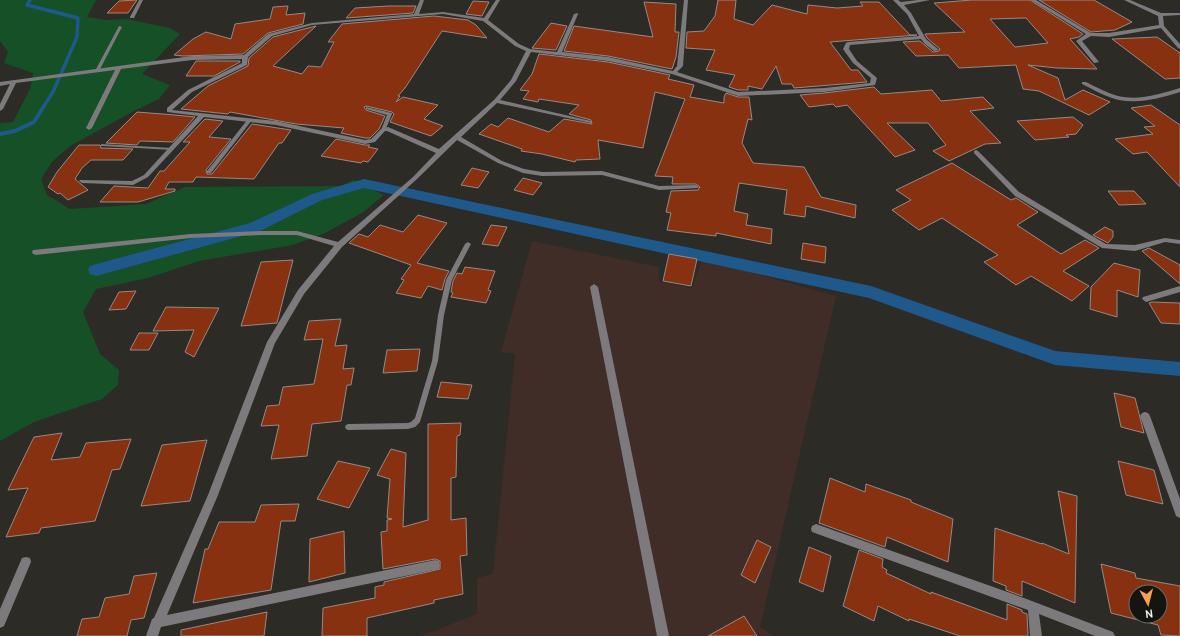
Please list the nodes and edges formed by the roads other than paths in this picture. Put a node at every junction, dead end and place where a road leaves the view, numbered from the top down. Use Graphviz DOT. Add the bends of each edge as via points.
graph roads {
  1 [pos="142,0"];
  2 [pos="422,0"];
  3 [pos="498,0"];
  4 [pos="686,0"];
  5 [pos="895,0"];
  6 [pos="928,0"];
  7 [pos="1033,0"];
  8 [pos="1126,0"];
  9 [pos="901,4"];
  10 [pos="576,14"];
  11 [pos="1180,14"];
  12 [pos="416,15"];
  13 [pos="1160,16"];
  14 [pos="132,17"];
  15 [pos="485,20"];
  16 [pos="1162,26"];
  17 [pos="120,27"];
  18 [pos="1090,34"];
  19 [pos="922,37"];
  20 [pos="1180,47"];
  21 [pos="529,50"];
  22 [pos="936,50"];
  23 [pos="559,53"];
  24 [pos="245,57"];
  25 [pos="1096,62"];
  26 [pos="119,68"];
  27 [pos="97,71"];
  28 [pos="674,73"];
  29 [pos="15,81"];
  30 [pos="0,84"];
  31 [pos="1084,84"];
  32 [pos="1180,90"];
  33 [pos="496,101"];
  34 [pos="368,108"];
  35 [pos="0,109"];
  36 [pos="202,115"];
  37 [pos="250,120"];
  38 [pos="589,122"];
  39 [pos="90,128"];
  40 [pos="383,130"];
  41 [pos="457,137"];
  42 [pos="102,145"];
  43 [pos="172,149"];
  44 [pos="440,152"];
  45 [pos="976,152"];
  46 [pos="209,172"];
  47 [pos="82,181"];
  48 [pos="696,188"];
  49 [pos="1180,242"];
  50 [pos="468,244"];
  51 [pos="339,245"];
  52 [pos="36,252"];
  53 [pos="594,287"];
  54 [pos="1180,289"];
  55 [pos="1146,299"];
  56 [pos="1145,416"];
  57 [pos="348,427"];
  58 [pos="1180,513"];
  59 [pos="816,528"];
  60 [pos="26,562"];
  61 [pos="435,565"];
  62 [pos="1033,607"];
  63 [pos="0,622"];
  64 [pos="156,623"];
  65 [pos="152,636"];
  66 [pos="663,636"];
  67 [pos="1036,636"];
  68 [pos="1109,636"];
  1 -- 14 [label="street"];
  2 -- 12 [label="street"];
  3 -- 15 [label="street"];
  4 -- 28 [label="street" via="680,66"];
  5 -- 9 [label="street"];
  6 -- 9 [label="street"];
  7 -- 18 [label="street"];
  8 -- 13 [label="street"];
  9 -- 19 [label="street" via="911,15"];
  10 -- 23 [label="street"];
  11 -- 13 [label="street"];
  12 -- 15 [label="street" via="443,13"];
  12 -- 24 [label="street" via="312,24 270,35"];
  13 -- 16 [label="street"];
  15 -- 21 [label="street" via="517,45"];
  16 -- 18 [label="street" via="1109,35"];
  16 -- 20 [label="street"];
  17 -- 27 [label="lane"];
  18 -- 25 [label="street" via="1079,41"];
  19 -- 22 [label="street"];
  19 -- 28 [label="street" via="848,44 846,49 855,62 874,78 873,84 862,86 738,94"];
  21 -- 23 [label="street"];
  21 -- 33 [label="street" via="513,81"];
  23 -- 28 [label="street" via="608,59"];
  24 -- 26 [label="street" via="192,58"];
  24 -- 36 [label="street" via="245,64 190,91 169,109 178,113"];
  26 -- 27 [label="street"];
  26 -- 39 [label="street"];
  27 -- 29 [label="street"];
  29 -- 30 [label="street"];
  29 -- 35 [label="street"];
  31 -- 32 [label="street" via="1118,98 1150,98"];
  33 -- 38 [label="street"];
  33 -- 41 [label="street"];
  34 -- 40 [label="lane" via="390,114"];
  36 -- 37 [label="street"];
  36 -- 43 [label="street"];
  37 -- 40 [label="street" via="365,142 373,141"];
  37 -- 46 [label="lane"];
  40 -- 44 [label="street" via="394,131"];
  41 -- 44 [label="street"];
  41 -- 48 [label="street" via="500,162 523,171 542,174 602,173 659,188"];
  42 -- 43 [label="lane"];
  43 -- 47 [label="street" via="146,176 133,183"];
  44 -- 51 [label="street" via="415,178"];
  45 -- 49 [label="street" via="1017,194 1105,246 1136,248 1165,240"];
  50 -- 57 [label="lane" via="449,280 435,361 418,420 408,426"];
  51 -- 52 [label="street" via="297,232 191,236"];
  51 -- 64 [label="street" via="301,292 271,342 213,495"];
  53 -- 66 [label="street"];
  54 -- 55 [label="street"];
  56 -- 58 [label="street"];
  59 -- 62 [label="street"];
  60 -- 63 [label="street"];
  61 -- 64 [label="street"];
  62 -- 67 [label="street"];
  62 -- 68 [label="street"];
  64 -- 65 [label="street"];
}
